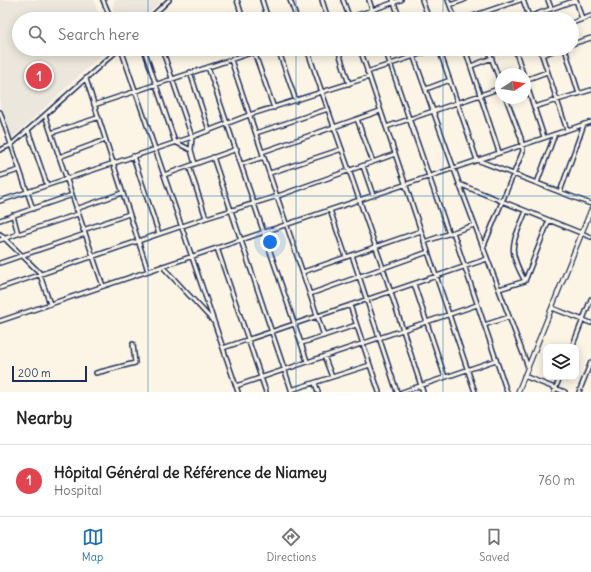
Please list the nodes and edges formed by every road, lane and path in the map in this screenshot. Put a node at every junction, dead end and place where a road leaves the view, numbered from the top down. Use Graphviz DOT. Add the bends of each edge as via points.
graph roads {
  1 [pos="103,0"];
  2 [pos="169,0"];
  3 [pos="237,0"];
  4 [pos="262,0"];
  5 [pos="290,0"];
  6 [pos="322,0"];
  7 [pos="343,0"];
  8 [pos="369,0"];
  9 [pos="401,0"];
  10 [pos="422,0"];
  11 [pos="448,0"];
  12 [pos="464,0"];
  13 [pos="522,0"];
  14 [pos="548,0"];
  15 [pos="576,0"];
  16 [pos="394,1"];
  17 [pos="450,5"];
  18 [pos="551,8"];
  19 [pos="372,10"];
  20 [pos="108,12"];
  21 [pos="157,12"];
  22 [pos="241,12"];
  23 [pos="266,12"];
  24 [pos="294,12"];
  25 [pos="326,12"];
  26 [pos="346,12"];
  27 [pos="367,12"];
  28 [pos="398,12"];
  29 [pos="426,12"];
  30 [pos="452,12"];
  31 [pos="490,12"];
  32 [pos="527,12"];
  33 [pos="542,12"];
  34 [pos="591,16"];
  35 [pos="582,19"];
  36 [pos="579,20"];
  37 [pos="591,39"];
  38 [pos="579,42"];
  39 [pos="112,56"];
  40 [pos="123,56"];
  41 [pos="146,56"];
  42 [pos="164,56"];
  43 [pos="240,56"];
  44 [pos="256,56"];
  45 [pos="280,56"];
  46 [pos="310,56"];
  47 [pos="340,56"];
  48 [pos="362,56"];
  49 [pos="387,56"];
  50 [pos="414,56"];
  51 [pos="441,56"];
  52 [pos="467,56"];
  53 [pos="517,56"];
  54 [pos="542,56"];
  55 [pos="567,56"];
  56 [pos="492,58"];
  57 [pos="231,60"];
  58 [pos="390,64"];
  59 [pos="471,66"];
  60 [pos="208,67"];
  61 [pos="495,68"];
  62 [pos="521,68"];
  63 [pos="190,72"];
  64 [pos="367,72"];
  65 [pos="547,72"];
  66 [pos="369,77"];
  67 [pos="531,78"];
  68 [pos="86,79"];
  69 [pos="172,79"];
  70 [pos="450,80"];
  71 [pos="350,84"];
  72 [pos="156,85"];
  73 [pos="426,89"];
  74 [pos="495,90"];
  75 [pos="591,90"];
  76 [pos="136,92"];
  77 [pos="323,93"];
  78 [pos="578,94"];
  79 [pos="480,95"];
  80 [pos="531,98"];
  81 [pos="556,100"];
  82 [pos="296,102"];
  83 [pos="457,102"];
  84 [pos="508,104"];
  85 [pos="94,105"];
  86 [pos="534,107"];
  87 [pos="274,108"];
  88 [pos="328,109"];
  89 [pos="434,110"];
  90 [pos="380,111"];
  91 [pos="0,112"];
  92 [pos="45,115"];
  93 [pos="249,115"];
  94 [pos="98,118"];
  95 [pos="358,119"];
  96 [pos="409,119"];
  97 [pos="591,122"];
  98 [pos="228,123"];
  99 [pos="584,124"];
  100 [pos="334,127"];
  101 [pos="386,127"];
  102 [pos="28,130"];
  103 [pos="209,130"];
  104 [pos="567,130"];
  105 [pos="51,133"];
  106 [pos="256,133"];
  107 [pos="555,134"];
  108 [pos="192,136"];
  109 [pos="544,137"];
  110 [pos="105,140"];
  111 [pos="175,142"];
  112 [pos="523,144"];
  113 [pos="11,145"];
  114 [pos="155,149"];
  115 [pos="237,149"];
  116 [pos="342,149"];
  117 [pos="0,150"];
  118 [pos="191,150"];
  119 [pos="262,152"];
  120 [pos="499,152"];
  121 [pos="395,154"];
  122 [pos="133,156"];
  123 [pos="59,157"];
  124 [pos="264,157"];
  125 [pos="213,158"];
  126 [pos="477,160"];
  127 [pos="373,162"];
  128 [pos="112,163"];
  129 [pos="195,164"];
  130 [pos="242,164"];
  131 [pos="189,166"];
  132 [pos="363,166"];
  133 [pos="454,168"];
  134 [pos="19,170"];
  135 [pos="349,171"];
  136 [pos="270,173"];
  137 [pos="514,174"];
  138 [pos="164,175"];
  139 [pos="0,176"];
  140 [pos="429,176"];
  141 [pos="66,178"];
  142 [pos="459,183"];
  143 [pos="537,183"];
  144 [pos="405,184"];
  145 [pos="47,185"];
  146 [pos="27,192"];
  147 [pos="560,192"];
  148 [pos="122,193"];
  149 [pos="72,195"];
  150 [pos="374,195"];
  151 [pos="278,196"];
  152 [pos="359,200"];
  153 [pos="0,201"];
  154 [pos="504,202"];
  155 [pos="255,203"];
  156 [pos="591,204"];
  157 [pos="33,209"];
  158 [pos="76,209"];
  159 [pos="231,210"];
  160 [pos="330,210"];
  161 [pos="591,210"];
  162 [pos="526,211"];
  163 [pos="78,214"];
  164 [pos="129,214"];
  165 [pos="13,215"];
  166 [pos="206,218"];
  167 [pos="0,220"];
  168 [pos="549,220"];
  169 [pos="288,224"];
  170 [pos="474,225"];
  171 [pos="182,227"];
  172 [pos="83,230"];
  173 [pos="421,231"];
  174 [pos="264,232"];
  175 [pos="453,232"];
  176 [pos="582,233"];
  177 [pos="0,234"];
  178 [pos="18,234"];
  179 [pos="85,234"];
  180 [pos="159,234"];
  181 [pos="449,234"];
  182 [pos="591,237"];
  183 [pos="4,238"];
  184 [pos="0,240"];
  185 [pos="241,240"];
  186 [pos="138,242"];
  187 [pos="424,242"];
  188 [pos="218,248"];
  189 [pos="375,248"];
  190 [pos="483,248"];
  191 [pos="428,252"];
  192 [pos="352,255"];
  193 [pos="23,256"];
  194 [pos="192,256"];
  195 [pos="93,257"];
  196 [pos="346,258"];
  197 [pos="487,259"];
  198 [pos="0,263"];
  199 [pos="162,266"];
  200 [pos="465,267"];
  201 [pos="384,268"];
  202 [pos="148,271"];
  203 [pos="303,272"];
  204 [pos="40,275"];
  205 [pos="359,276"];
  206 [pos="436,276"];
  207 [pos="525,281"];
  208 [pos="414,284"];
  209 [pos="103,286"];
  210 [pos="0,288"];
  211 [pos="499,289"];
  212 [pos="390,292"];
  213 [pos="310,294"];
  214 [pos="591,298"];
  215 [pos="367,300"];
  216 [pos="50,304"];
  217 [pos="478,305"];
  218 [pos="350,306"];
  219 [pos="552,308"];
  220 [pos="449,314"];
  221 [pos="318,316"];
  222 [pos="509,317"];
  223 [pos="582,320"];
  224 [pos="0,321"];
  225 [pos="427,321"];
  226 [pos="215,323"];
  227 [pos="591,323"];
  228 [pos="295,324"];
  229 [pos="356,325"];
  230 [pos="484,325"];
  231 [pos="402,329"];
  232 [pos="272,332"];
  233 [pos="324,336"];
  234 [pos="379,337"];
  235 [pos="249,340"];
  236 [pos="302,343"];
  237 [pos="362,343"];
  238 [pos="133,344"];
  239 [pos="573,344"];
  240 [pos="223,348"];
  241 [pos="324,356"];
  242 [pos="496,360"];
  243 [pos="307,361"];
  244 [pos="591,362"];
  245 [pos="370,365"];
  246 [pos="528,367"];
  247 [pos="467,369"];
  248 [pos="284,370"];
  249 [pos="96,373"];
  250 [pos="524,376"];
  251 [pos="332,377"];
  252 [pos="445,377"];
  253 [pos="262,378"];
  254 [pos="559,380"];
  255 [pos="314,383"];
  256 [pos="236,386"];
  257 [pos="421,386"];
  258 [pos="555,390"];
  259 [pos="292,391"];
  260 [pos="238,392"];
  261 [pos="266,392"];
  262 [pos="318,392"];
  263 [pos="379,392"];
  264 [pos="398,392"];
  265 [pos="402,392"];
  266 [pos="423,392"];
  267 [pos="475,392"];
  268 [pos="507,392"];
  269 [pos="518,392"];
  270 [pos="565,392"];
  271 [pos="579,392"];
  1 -- 20 [label="street"];
  2 -- 21 [label="street"];
  3 -- 22 [label="street"];
  4 -- 23 [label="street"];
  5 -- 24 [label="street"];
  6 -- 25 [label="street"];
  7 -- 26 [label="street"];
  8 -- 19 [label="street"];
  9 -- 16 [label="street"];
  10 -- 29 [label="street"];
  11 -- 17 [label="street"];
  12 -- 17 [label="street"];
  13 -- 31 [label="street"];
  13 -- 32 [label="street"];
  14 -- 18 [label="street"];
  15 -- 18 [label="street"];
  15 -- 35 [label="street"];
  16 -- 19 [label="street"];
  16 -- 28 [label="street"];
  17 -- 30 [label="street"];
  18 -- 33 [label="street"];
  19 -- 27 [label="street"];
  34 -- 35 [label="street"];
  35 -- 36 [label="street"];
  37 -- 38 [label="street"];
  39 -- 68 [label="street"];
  40 -- 76 [label="street"];
  41 -- 72 [label="street"];
  42 -- 69 [label="street"];
  43 -- 57 [label="street"];
  44 -- 87 [label="street"];
  45 -- 82 [label="street"];
  46 -- 77 [label="street"];
  47 -- 71 [label="street"];
  48 -- 64 [label="street"];
  49 -- 58 [label="street"];
  50 -- 58 [label="street"];
  50 -- 73 [label="street"];
  51 -- 70 [label="street"];
  52 -- 59 [label="street"];
  53 -- 62 [label="street"];
  54 -- 65 [label="street"];
  55 -- 78 [label="street"];
  56 -- 59 [label="street"];
  56 -- 61 [label="street"];
  57 -- 60 [label="street"];
  57 -- 93 [label="street"];
  58 -- 64 [label="street"];
  58 -- 96 [label="street"];
  59 -- 79 [label="street"];
  60 -- 63 [label="street"];
  60 -- 98 [label="street"];
  63 -- 69 [label="street"];
  63 -- 103 [label="street"];
  64 -- 66 [label="street"];
  65 -- 67 [label="street"];
  65 -- 81 [label="street"];
  66 -- 71 [label="street"];
  66 -- 90 [label="street"];
  68 -- 85 [label="street"];
  68 -- 92 [label="street"];
  69 -- 72 [label="street"];
  69 -- 108 [label="street"];
  70 -- 73 [label="street"];
  70 -- 83 [label="street"];
  71 -- 77 [label="street"];
  72 -- 76 [label="street"];
  72 -- 111 [label="street"];
  73 -- 89 [label="street"];
  74 -- 79 [label="street"];
  75 -- 78 [label="street"];
  76 -- 85 [label="street"];
  76 -- 114 [label="street"];
  77 -- 82 [label="street"];
  77 -- 88 [label="street"];
  78 -- 81 [label="street"];
  79 -- 83 [label="street"];
  79 -- 120 [label="street"];
  80 -- 86 [label="street"];
  81 -- 86 [label="street"];
  81 -- 104 [label="street"];
  82 -- 87 [label="street"];
  83 -- 89 [label="street"];
  83 -- 126 [label="street"];
  84 -- 112 [label="street"];
  85 -- 94 [label="street"];
  86 -- 109 [label="street"];
  87 -- 93 [label="street"];
  88 -- 100 [label="street"];
  88 -- 106 [label="street"];
  89 -- 96 [label="street"];
  89 -- 133 [label="street"];
  90 -- 95 [label="street"];
  90 -- 101 [label="street"];
  91 -- 113 [label="street"];
  92 -- 102 [label="street"];
  92 -- 105 [label="street"];
  93 -- 98 [label="street"];
  93 -- 106 [label="street"];
  94 -- 105 [label="street"];
  94 -- 110 [label="street"];
  95 -- 100 [label="street"];
  95 -- 127 [label="street"];
  96 -- 101 [label="street"];
  96 -- 140 [label="street"];
  97 -- 99 [label="street"];
  98 -- 103 [label="street"];
  98 -- 115 [label="street"];
  99 -- 104 [label="street"];
  99 -- 147 [label="street"];
  100 -- 116 [label="street"];
  100 -- 119 [label="street"];
  101 -- 121 [label="street"];
  102 -- 113 [label="street"];
  102 -- 145 [label="street"];
  103 -- 108 [label="street"];
  104 -- 107 [label="street"];
  105 -- 123 [label="street"];
  106 -- 119 [label="street"];
  107 -- 109 [label="street"];
  107 -- 143 [label="street"];
  108 -- 111 [label="street"];
  108 -- 118 [label="street"];
  109 -- 112 [label="street"];
  110 -- 123 [label="street"];
  110 -- 128 [label="street"];
  111 -- 114 [label="street"];
  111 -- 118 [label="street"];
  112 -- 120 [label="street"];
  112 -- 137 [label="street" via="523,151"];
  113 -- 117 [label="street"];
  113 -- 134 [label="street"];
  114 -- 122 [label="street"];
  114 -- 138 [label="street"];
  115 -- 125 [label="street"];
  115 -- 130 [label="street"];
  116 -- 135 [label="street"];
  116 -- 136 [label="street"];
  118 -- 129 [label="street"];
  119 -- 124 [label="street"];
  120 -- 126 [label="street"];
  121 -- 127 [label="street"];
  121 -- 144 [label="street"];
  122 -- 128 [label="street"];
  122 -- 180 [label="street"];
  123 -- 141 [label="street"];
  124 -- 130 [label="street"];
  124 -- 136 [label="street"];
  125 -- 129 [label="street"];
  125 -- 159 [label="street"];
  126 -- 133 [label="street"];
  126 -- 137 [label="street"];
  127 -- 132 [label="street"];
  128 -- 141 [label="street"];
  128 -- 148 [label="street"];
  129 -- 131 [label="street"];
  130 -- 155 [label="street"];
  131 -- 138 [label="street"];
  131 -- 166 [label="street"];
  132 -- 135 [label="street"];
  132 -- 150 [label="street"];
  133 -- 140 [label="street"];
  133 -- 142 [label="street"];
  134 -- 139 [label="street"];
  134 -- 146 [label="street"];
  135 -- 151 [label="street"];
  135 -- 152 [label="street"];
  136 -- 151 [label="street"];
  137 -- 143 [label="street"];
  137 -- 154 [label="street"];
  138 -- 171 [label="street"];
  140 -- 144 [label="street"];
  140 -- 181 [label="street"];
  141 -- 145 [label="street"];
  141 -- 149 [label="street"];
  142 -- 154 [label="street"];
  142 -- 170 [label="street"];
  143 -- 147 [label="street"];
  144 -- 150 [label="street"];
  144 -- 173 [label="street"];
  145 -- 146 [label="street"];
  146 -- 153 [label="street"];
  146 -- 157 [label="street"];
  147 -- 156 [label="street"];
  148 -- 158 [label="street"];
  148 -- 164 [label="street"];
  149 -- 157 [label="street"];
  149 -- 158 [label="street"];
  150 -- 152 [label="street"];
  151 -- 155 [label="street"];
  151 -- 169 [label="street"];
  152 -- 160 [label="street"];
  152 -- 189 [label="street"];
  154 -- 162 [label="street"];
  154 -- 190 [label="street"];
  155 -- 159 [label="street"];
  155 -- 174 [label="street"];
  157 -- 165 [label="street"];
  158 -- 163 [label="street"];
  159 -- 166 [label="street"];
  159 -- 185 [label="street"];
  160 -- 169 [label="street"];
  160 -- 196 [label="street"];
  161 -- 176 [label="main road"];
  162 -- 168 [label="street"];
  162 -- 207 [label="street" via="512,249"];
  163 -- 172 [label="street"];
  163 -- 178 [label="street"];
  164 -- 172 [label="street"];
  164 -- 186 [label="street"];
  165 -- 167 [label="street"];
  165 -- 178 [label="street"];
  166 -- 171 [label="street"];
  168 -- 176 [label="street"];
  168 -- 207 [label="street"];
  169 -- 174 [label="street"];
  169 -- 203 [label="street"];
  170 -- 175 [label="street"];
  170 -- 190 [label="street"];
  171 -- 180 [label="street"];
  171 -- 194 [label="street"];
  172 -- 179 [label="street"];
  173 -- 187 [label="street"];
  173 -- 189 [label="street"];
  174 -- 185 [label="street"];
  174 -- 228 [label="street"];
  175 -- 181 [label="street"];
  175 -- 200 [label="street"];
  176 -- 182 [label="street"];
  176 -- 219 [label="main road"];
  177 -- 183 [label="street"];
  178 -- 183 [label="street"];
  179 -- 193 [label="street"];
  179 -- 195 [label="street"];
  180 -- 186 [label="street"];
  181 -- 187 [label="street"];
  183 -- 184 [label="street"];
  183 -- 193 [label="street"];
  185 -- 188 [label="street"];
  185 -- 232 [label="street"];
  186 -- 195 [label="street"];
  186 -- 202 [label="street"];
  187 -- 191 [label="street"];
  188 -- 194 [label="street"];
  188 -- 235 [label="street"];
  189 -- 192 [label="street"];
  189 -- 201 [label="street"];
  190 -- 197 [label="street"];
  191 -- 201 [label="street"];
  191 -- 206 [label="street"];
  192 -- 196 [label="street"];
  192 -- 205 [label="street"];
  193 -- 198 [label="street"];
  193 -- 204 [label="street"];
  194 -- 199 [label="street"];
  194 -- 226 [label="street"];
  195 -- 204 [label="street"];
  195 -- 209 [label="street"];
  196 -- 203 [label="street"];
  197 -- 200 [label="street"];
  197 -- 211 [label="street"];
  199 -- 202 [label="street"];
  199 -- 226 [label="street"];
  200 -- 206 [label="street"];
  200 -- 217 [label="street"];
  201 -- 205 [label="street"];
  201 -- 212 [label="street"];
  202 -- 209 [label="street"];
  203 -- 213 [label="street"];
  204 -- 210 [label="street"];
  204 -- 216 [label="street"];
  205 -- 213 [label="street"];
  205 -- 215 [label="street"];
  206 -- 208 [label="street"];
  206 -- 220 [label="street"];
  207 -- 211 [label="street"];
  208 -- 212 [label="street"];
  208 -- 225 [label="street"];
  209 -- 216 [label="street"];
  211 -- 222 [label="street"];
  212 -- 215 [label="street"];
  212 -- 231 [label="street"];
  213 -- 221 [label="street"];
  214 -- 223 [label="street"];
  215 -- 218 [label="street"];
  215 -- 234 [label="street"];
  216 -- 224 [label="street"];
  217 -- 220 [label="street"];
  217 -- 230 [label="street"];
  218 -- 221 [label="street"];
  218 -- 229 [label="street"];
  219 -- 223 [label="street"];
  219 -- 246 [label="main road"];
  220 -- 225 [label="street"];
  220 -- 247 [label="street"];
  221 -- 228 [label="street"];
  221 -- 233 [label="street"];
  222 -- 230 [label="street"];
  222 -- 246 [label="street"];
  223 -- 227 [label="street"];
  223 -- 239 [label="street"];
  225 -- 231 [label="street"];
  225 -- 252 [label="street"];
  226 -- 240 [label="street"];
  228 -- 232 [label="street"];
  228 -- 236 [label="street"];
  229 -- 233 [label="street"];
  229 -- 237 [label="street"];
  230 -- 242 [label="street"];
  231 -- 234 [label="street"];
  231 -- 257 [label="street"];
  232 -- 235 [label="street"];
  232 -- 248 [label="street"];
  233 -- 236 [label="street"];
  234 -- 237 [label="street"];
  234 -- 264 [label="street"];
  235 -- 240 [label="street"];
  235 -- 253 [label="street"];
  236 -- 243 [label="street"];
  237 -- 241 [label="street"];
  237 -- 245 [label="street"];
  238 -- 249 [label="street" via="135,363"];
  240 -- 256 [label="street"];
  241 -- 243 [label="street"];
  241 -- 251 [label="street"];
  242 -- 247 [label="street"];
  242 -- 268 [label="street"];
  243 -- 248 [label="street"];
  244 -- 271 [label="street"];
  245 -- 251 [label="street"];
  245 -- 263 [label="street"];
  246 -- 250 [label="main road"];
  247 -- 252 [label="street"];
  247 -- 267 [label="street"];
  248 -- 253 [label="street"];
  248 -- 259 [label="street"];
  250 -- 258 [label="street"];
  250 -- 269 [label="main road"];
  251 -- 255 [label="street"];
  252 -- 257 [label="street"];
  253 -- 256 [label="street"];
  253 -- 261 [label="street"];
  254 -- 258 [label="street"];
  255 -- 259 [label="street"];
  255 -- 262 [label="street"];
  256 -- 260 [label="street"];
  257 -- 265 [label="street"];
  257 -- 266 [label="street"];
  258 -- 270 [label="street"];
}
